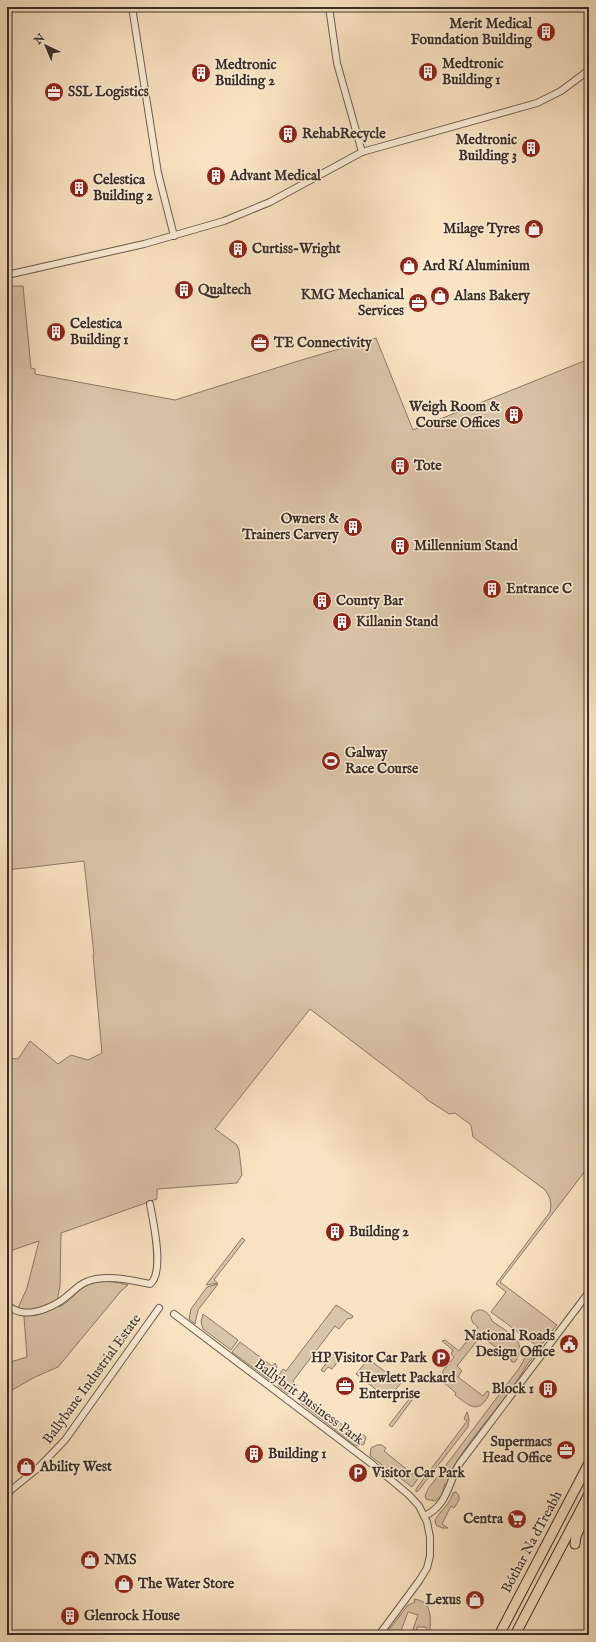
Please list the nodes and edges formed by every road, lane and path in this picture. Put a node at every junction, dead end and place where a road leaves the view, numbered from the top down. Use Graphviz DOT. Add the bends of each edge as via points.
graph roads {
  1 [pos="132,7"];
  2 [pos="329,7"];
  3 [pos="589,70"];
  4 [pos="362,152"];
  5 [pos="174,236"];
  6 [pos="7,275"];
  7 [pos="150,1204"];
  8 [pos="589,1292"];
  9 [pos="7,1305"];
  10 [pos="159,1308"];
  11 [pos="174,1314"];
  12 [pos="589,1463"];
  13 [pos="589,1494"];
  14 [pos="7,1495"];
  15 [pos="589,1508"];
  16 [pos="424,1516"];
  17 [pos="575,1544"];
  18 [pos="379,1635"];
  19 [pos="499,1635"];
  20 [pos="515,1635"];
  1 -- 5 [label="street" via="158,173"];
  2 -- 4 [label="street" via="337,63"];
  3 -- 4 [label="street" via="562,91 537,103"];
  4 -- 5 [label="street" via="259,207"];
  5 -- 6 [label="street"];
  7 -- 9 [label="street" via="158,1258 153,1282 150,1284 111,1278 100,1279 86,1282 46,1309 22,1312"];
  8 -- 16 [label="street" via="460,1463 451,1479 445,1499"];
  10 -- 14 [label="street, Ballybane Industrial Estate" via="65,1440"];
  11 -- 16 [label="street, Ballybrit Business Park" via="387,1476 411,1497"];
  12 -- 19 [label="highway, Bóthar Na dTreabh"];
  13 -- 20 [label="highway, Bóthar Na dTreabh"];
  15 -- 17 [label="highway"];
  16 -- 18 [label="street, Ballybrit Business Park" via="431,1547 427,1568"];
}
